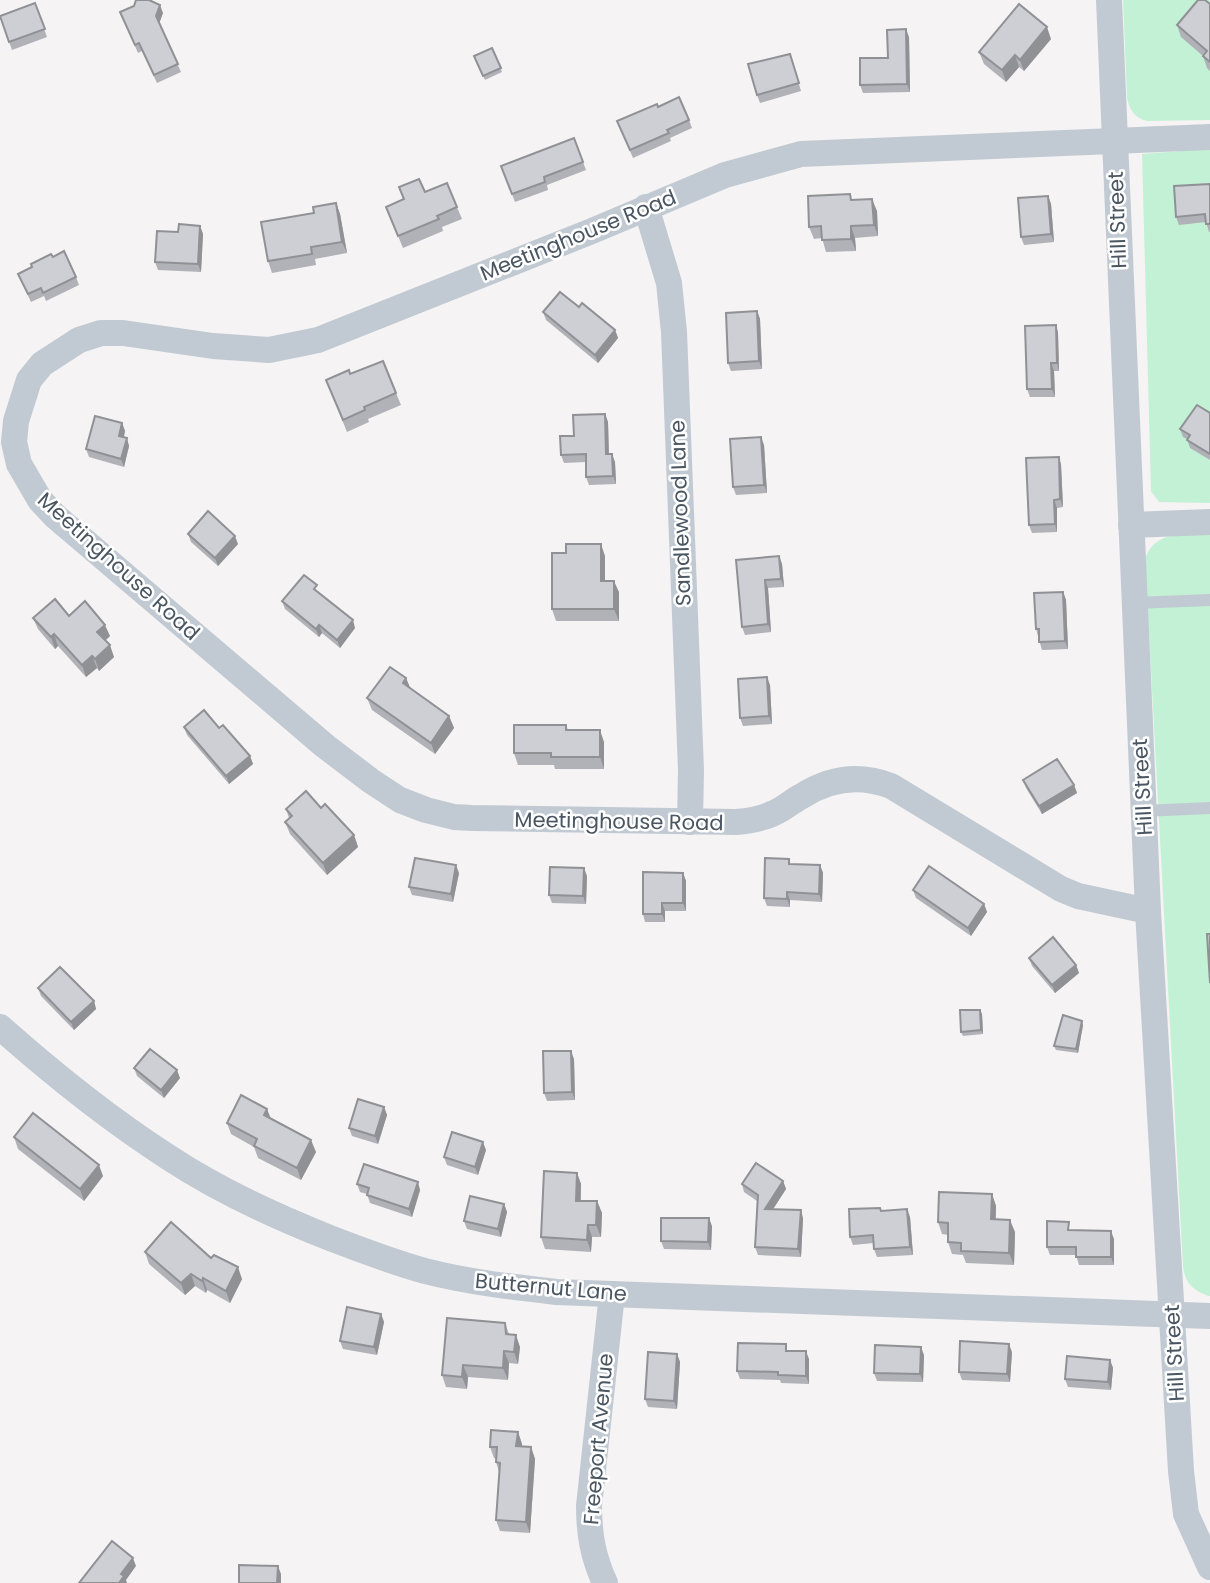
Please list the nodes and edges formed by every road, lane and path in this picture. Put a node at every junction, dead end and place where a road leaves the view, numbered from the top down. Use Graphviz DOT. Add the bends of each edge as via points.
graph roads {
  1 [pos="1109,0"];
  2 [pos="1210,137"];
  3 [pos="1114,142"];
  4 [pos="646,207"];
  5 [pos="1210,522"];
  6 [pos="1131,525"];
  7 [pos="1210,600"];
  8 [pos="1134,603"];
  9 [pos="1210,808"];
  10 [pos="1143,811"];
  11 [pos="690,822"];
  12 [pos="1148,911"];
  13 [pos="0,1027"];
  14 [pos="611,1294"];
  15 [pos="1171,1314"];
  16 [pos="1210,1316"];
  17 [pos="1210,1567"];
  18 [pos="605,1583"];
  1 -- 3 [label="street, Hill Street"];
  2 -- 3 [label="street, Meetinghouse Road"];
  3 -- 4 [label="street, Meetinghouse Road" via="801,154 725,175"];
  3 -- 6 [label="street, Hill Street"];
  4 -- 11 [label="street, Sandlewood Lane" via="669,283 674,332"];
  4 -- 11 [label="street, Meetinghouse Road" via="317,340 269,350 122,333 79,340 42,364 29,380 14,442 27,482 55,516 325,746 400,800 454,817"];
  5 -- 6 [label="street"];
  6 -- 8 [label="street, Hill Street"];
  7 -- 8 [label="lane"];
  8 -- 10 [label="street, Hill Street"];
  9 -- 10 [label="lane"];
  10 -- 12 [label="street, Hill Street"];
  11 -- 12 [label="street, Meetinghouse Road" via="758,819 819,786 853,778 879,781 1061,889"];
  12 -- 15 [label="street, Hill Street"];
  13 -- 14 [label="street, Butternut Lane" via="41,1064 169,1158 300,1226 424,1270 490,1284"];
  14 -- 15 [label="street, Butternut Lane"];
  14 -- 18 [label="street, Freeport Avenue" via="589,1506 589,1534"];
  15 -- 16 [label="street, Butternut Lane"];
  15 -- 17 [label="street, Hill Street" via="1186,1514"];
}
